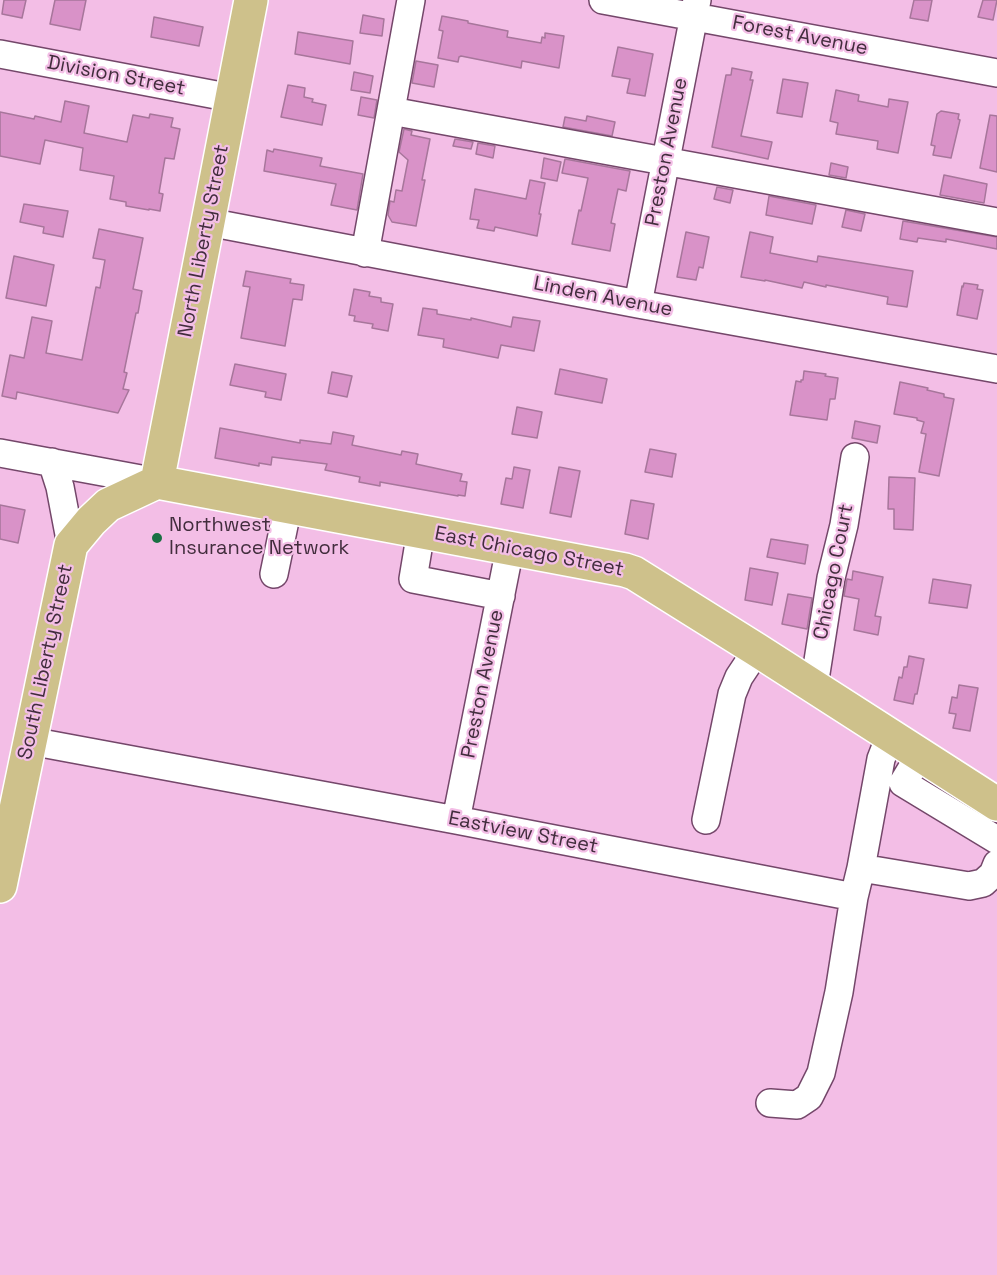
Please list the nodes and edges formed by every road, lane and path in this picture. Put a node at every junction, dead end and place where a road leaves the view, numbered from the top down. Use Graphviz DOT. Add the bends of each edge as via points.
graph roads {
  1 [pos="251,0"];
  2 [pos="411,0"];
  3 [pos="603,0"];
  4 [pos="695,8"];
  5 [pos="0,54"];
  6 [pos="997,73"];
  7 [pos="232,98"];
  8 [pos="390,111"];
  9 [pos="665,160"];
  10 [pos="208,222"];
  11 [pos="997,222"];
  12 [pos="365,253"];
  13 [pos="638,304"];
  14 [pos="997,369"];
  15 [pos="0,453"];
  16 [pos="855,457"];
  17 [pos="52,462"];
  18 [pos="157,482"];
  19 [pos="288,506"];
  20 [pos="421,531"];
  21 [pos="71,545"];
  22 [pos="510,548"];
  23 [pos="274,574"];
  24 [pos="501,596"];
  25 [pos="757,650"];
  26 [pos="814,686"];
  27 [pos="890,736"];
  28 [pos="30,741"];
  29 [pos="920,755"];
  30 [pos="878,774"];
  31 [pos="903,783"];
  32 [pos="997,804"];
  33 [pos="456,820"];
  34 [pos="706,820"];
  35 [pos="997,840"];
  36 [pos="997,864"];
  37 [pos="861,868"];
  38 [pos="0,886"];
  39 [pos="854,897"];
  40 [pos="770,1103"];
  1 -- 7 [label="main road, North Liberty Street"];
  2 -- 8 [label="street"];
  3 -- 4 [label="street, Forest Avenue"];
  4 -- 6 [label="street, Forest Avenue"];
  4 -- 9 [label="street, Preston Avenue"];
  5 -- 7 [label="street, Division Street"];
  7 -- 10 [label="main road, North Liberty Street"];
  8 -- 9 [label="street"];
  8 -- 12 [label="street"];
  9 -- 11 [label="street"];
  9 -- 13 [label="street, Preston Avenue"];
  10 -- 12 [label="street, Linden Avenue"];
  10 -- 18 [label="main road, North Liberty Street"];
  12 -- 13 [label="street, Linden Avenue"];
  13 -- 14 [label="street, Linden Avenue"];
  15 -- 17 [label="street, East Chicago Street"];
  16 -- 26 [label="street, Chicago Court"];
  17 -- 18 [label="street, East Chicago Street"];
  17 -- 21 [label="street"];
  18 -- 19 [label="main road, East Chicago Street"];
  18 -- 21 [label="main road, South Liberty Street" via="108,505"];
  19 -- 20 [label="main road, East Chicago Street"];
  19 -- 23 [label="street"];
  20 -- 22 [label="main road, East Chicago Street"];
  20 -- 24 [label="street" via="413,579"];
  21 -- 28 [label="main road, South Liberty Street"];
  22 -- 24 [label="street, Preston Avenue"];
  22 -- 25 [label="main road, East Chicago Street" via="634,573"];
  24 -- 33 [label="street, Preston Avenue"];
  25 -- 26 [label="main road, East Chicago Street"];
  25 -- 34 [label="street" via="732,694"];
  26 -- 27 [label="main road, East Chicago Street"];
  27 -- 29 [label="main road, East Chicago Street"];
  27 -- 30 [label="street"];
  28 -- 33 [label="street, Eastview Street"];
  28 -- 38 [label="main road, South Liberty Street"];
  29 -- 31 [label="street"];
  29 -- 32 [label="main road, East Chicago Street"];
  30 -- 31 [label="street"];
  30 -- 37 [label="street"];
  31 -- 35 [label="street"];
  33 -- 39 [label="street, Eastview Street"];
  36 -- 37 [label="street" via="983,883 969,886"];
  37 -- 39 [label="street"];
  39 -- 40 [label="street" via="821,1072 809,1097 797,1105"];
}
